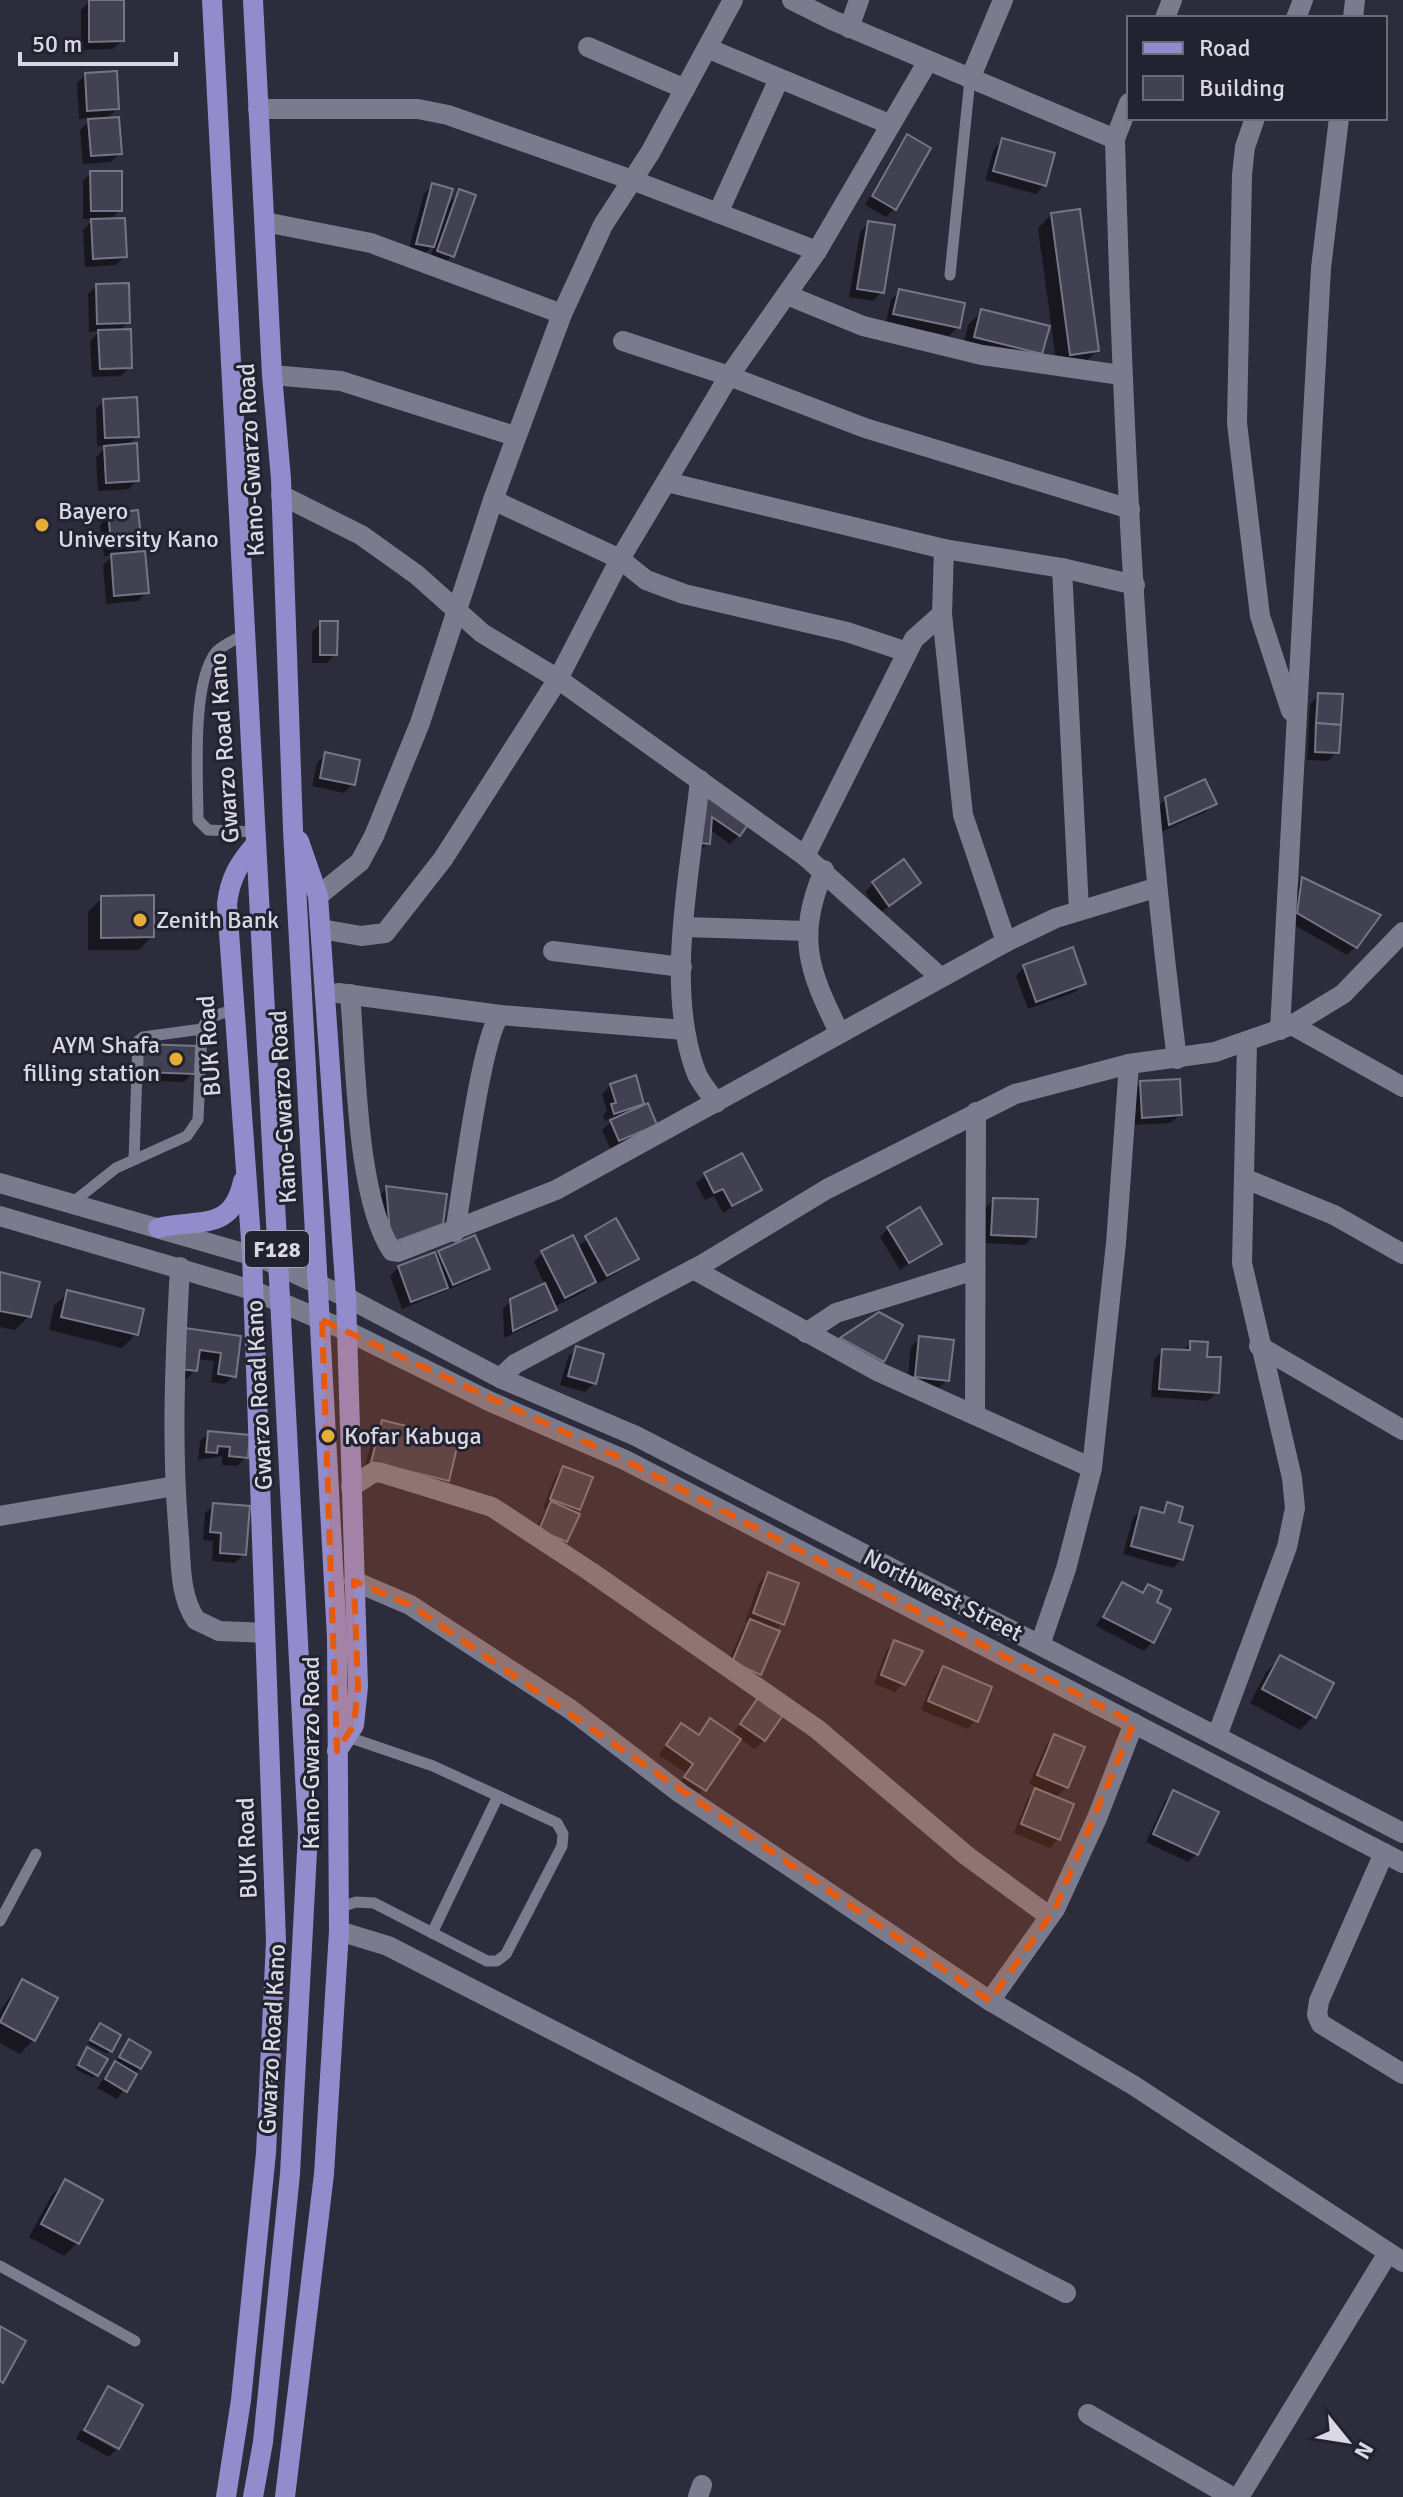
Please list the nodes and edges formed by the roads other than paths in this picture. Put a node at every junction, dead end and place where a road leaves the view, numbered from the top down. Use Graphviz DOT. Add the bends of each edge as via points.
graph roads {
  1 [pos="212,0"];
  2 [pos="253,0"];
  3 [pos="733,0"];
  4 [pos="792,0"];
  5 [pos="859,0"];
  6 [pos="1003,0"];
  7 [pos="849,28"];
  8 [pos="588,47"];
  9 [pos="707,48"];
  10 [pos="928,61"];
  11 [pos="779,79"];
  12 [pos="970,79"];
  13 [pos="685,89"];
  14 [pos="1127,108"];
  15 [pos="258,109"];
  16 [pos="1254,120"];
  17 [pos="1339,120"];
  18 [pos="889,124"];
  19 [pos="1115,139"];
  20 [pos="632,180"];
  21 [pos="718,213"];
  22 [pos="265,222"];
  23 [pos="817,251"];
  24 [pos="950,275"];
  25 [pos="787,295"];
  26 [pos="562,314"];
  27 [pos="623,341"];
  28 [pos="272,375"];
  29 [pos="1121,375"];
  30 [pos="729,376"];
  31 [pos="515,436"];
  32 [pos="667,482"];
  33 [pos="281,495"];
  34 [pos="493,500"];
  35 [pos="1130,509"];
  36 [pos="944,549"];
  37 [pos="620,559"];
  38 [pos="1062,568"];
  39 [pos="1135,585"];
  40 [pos="455,609"];
  41 [pos="942,614"];
  42 [pos="243,635"];
  43 [pos="907,652"];
  44 [pos="558,679"];
  45 [pos="1295,722"];
  46 [pos="700,780"];
  47 [pos="293,830"];
  48 [pos="256,838"];
  49 [pos="805,856"];
  50 [pos="824,870"];
  51 [pos="1155,888"];
  52 [pos="318,896"];
  53 [pos="1079,910"];
  54 [pos="685,927"];
  55 [pos="321,929"];
  56 [pos="806,931"];
  57 [pos="1400,939"];
  58 [pos="1006,942"];
  59 [pos="553,951"];
  60 [pos="682,967"];
  61 [pos="940,977"];
  62 [pos="326,991"];
  63 [pos="350,994"];
  64 [pos="232,1010"];
  65 [pos="500,1015"];
  66 [pos="1286,1028"];
  67 [pos="202,1029"];
  68 [pos="684,1030"];
  69 [pos="839,1032"];
  70 [pos="1247,1043"];
  71 [pos="1177,1059"];
  72 [pos="1129,1064"];
  73 [pos="1403,1087"];
  74 [pos="716,1103"];
  75 [pos="976,1112"];
  76 [pos="134,1160"];
  77 [pos="244,1173"];
  78 [pos="1246,1179"];
  79 [pos="0,1183"];
  80 [pos="72,1203"];
  81 [pos="0,1216"];
  82 [pos="158,1228"];
  83 [pos="455,1232"];
  84 [pos="1403,1254"];
  85 [pos="257,1256"];
  86 [pos="180,1267"];
  87 [pos="693,1269"];
  88 [pos="975,1270"];
  89 [pos="258,1292"];
  90 [pos="340,1294"];
  91 [pos="340,1328"];
  92 [pos="806,1333"];
  93 [pos="1259,1346"];
  94 [pos="500,1378"];
  95 [pos="975,1414"];
  96 [pos="1403,1430"];
  97 [pos="1092,1468"];
  98 [pos="175,1486"];
  99 [pos="351,1487"];
  100 [pos="0,1516"];
  101 [pos="354,1581"];
  102 [pos="265,1633"];
  103 [pos="1040,1645"];
  104 [pos="1134,1723"];
  105 [pos="1217,1736"];
  106 [pos="340,1740"];
  107 [pos="498,1796"];
  108 [pos="308,1833"];
  109 [pos="1403,1833"];
  110 [pos="273,1847"];
  111 [pos="1384,1853"];
  112 [pos="36,1854"];
  113 [pos="1403,1863"];
  114 [pos="338,1908"];
  115 [pos="1049,1916"];
  116 [pos="0,1921"];
  117 [pos="339,1931"];
  118 [pos="432,1933"];
  119 [pos="990,2001"];
  120 [pos="1403,2074"];
  121 [pos="1395,2258"];
  122 [pos="0,2266"];
  123 [pos="1066,2293"];
  124 [pos="135,2341"];
  125 [pos="269,2384"];
  126 [pos="241,2400"];
  127 [pos="1088,2414"];
  128 [pos="226,2497"];
  129 [pos="253,2497"];
  130 [pos="285,2497"];
  131 [pos="1232,2497"];
  132 [pos="1239,2497"];
  1 -- 42 [label="main road, Gwarzo Road Kano / F128"];
  2 -- 15 [label="main road, Kano-Gwarzo Road / F128"];
  3 -- 9 [label="street"];
  4 -- 7 [label="street"];
  5 -- 7 [label="street"];
  6 -- 12 [label="street"];
  7 -- 10 [label="street"];
  8 -- 13 [label="street"];
  9 -- 11 [label="street"];
  9 -- 13 [label="street"];
  10 -- 12 [label="street"];
  10 -- 18 [label="street"];
  11 -- 18 [label="street"];
  11 -- 21 [label="street"];
  12 -- 19 [label="street"];
  12 -- 24 [label="lane"];
  13 -- 20 [label="street"];
  14 -- 19 [label="street"];
  15 -- 20 [label="street" via="418,109"];
  15 -- 22 [label="main road, Kano-Gwarzo Road / F128"];
  16 -- 45 [label="street" via="1242,175 1237,423 1260,616"];
  17 -- 45 [label="street" via="1321,268"];
  18 -- 23 [label="street"];
  19 -- 29 [label="street"];
  20 -- 21 [label="street"];
  20 -- 26 [label="street" via="603,225"];
  21 -- 23 [label="street"];
  22 -- 26 [label="street" via="371,243"];
  22 -- 28 [label="main road, Kano-Gwarzo Road / F128"];
  23 -- 25 [label="street"];
  25 -- 29 [label="street" via="863,326 982,355"];
  25 -- 30 [label="street"];
  26 -- 31 [label="street"];
  27 -- 30 [label="street"];
  28 -- 31 [label="street" via="341,381"];
  28 -- 33 [label="main road, Kano-Gwarzo Road / F128"];
  29 -- 35 [label="street"];
  30 -- 32 [label="street"];
  30 -- 35 [label="street" via="865,428"];
  31 -- 34 [label="street"];
  32 -- 36 [label="street"];
  32 -- 37 [label="street"];
  33 -- 40 [label="street" via="361,535"];
  33 -- 47 [label="main road, Kano-Gwarzo Road / F128"];
  34 -- 37 [label="street"];
  34 -- 40 [label="street"];
  35 -- 39 [label="street"];
  36 -- 38 [label="street"];
  36 -- 41 [label="street"];
  37 -- 43 [label="street" via="646,580 684,594 847,632"];
  37 -- 44 [label="street"];
  38 -- 39 [label="street"];
  38 -- 53 [label="street"];
  39 -- 51 [label="street"];
  40 -- 44 [label="street" via="482,633"];
  40 -- 52 [label="street" via="420,723 374,836 360,862"];
  41 -- 43 [label="street"];
  41 -- 58 [label="street" via="963,815"];
  42 -- 48 [label="main road, Gwarzo Road Kano / F128"];
  42 -- 48 [label="lane" via="217,652 206,675 197,735 198,820 208,830"];
  43 -- 49 [label="street"];
  44 -- 46 [label="street"];
  44 -- 55 [label="street" via="443,859 385,933 361,936"];
  45 -- 66 [label="street"];
  46 -- 49 [label="street"];
  46 -- 54 [label="street"];
  47 -- 52 [label="main road" via="306,853"];
  47 -- 106 [label="main road, Kano-Gwarzo Road / F128"];
  48 -- 64 [label="main road, BUK Road" via="229,884"];
  48 -- 108 [label="main road, Gwarzo Road Kano / F128"];
  49 -- 50 [label="street"];
  50 -- 56 [label="street"];
  50 -- 61 [label="street"];
  51 -- 53 [label="street"];
  51 -- 71 [label="street"];
  52 -- 55 [label="main road"];
  53 -- 58 [label="street"];
  54 -- 56 [label="street"];
  54 -- 60 [label="street"];
  55 -- 62 [label="main road"];
  56 -- 69 [label="street" via="815,983"];
  57 -- 66 [label="street" via="1343,994"];
  58 -- 61 [label="street"];
  59 -- 60 [label="street"];
  60 -- 68 [label="street"];
  61 -- 69 [label="street"];
  62 -- 63 [label="street"];
  62 -- 90 [label="main road"];
  63 -- 65 [label="street"];
  63 -- 83 [label="street" via="368,1194 381,1235 398,1252"];
  64 -- 67 [label="lane" via="208,1018"];
  64 -- 77 [label="main road, BUK Road"];
  65 -- 68 [label="street"];
  65 -- 83 [label="street" via="485,1057"];
  66 -- 70 [label="street"];
  66 -- 73 [label="street"];
  67 -- 76 [label="lane" via="198,1120 187,1136"];
  67 -- 76 [label="lane" via="138,1041"];
  68 -- 74 [label="street" via="697,1075"];
  69 -- 74 [label="street"];
  70 -- 71 [label="street"];
  70 -- 78 [label="street"];
  71 -- 72 [label="street"];
  72 -- 75 [label="street" via="1015,1094"];
  72 -- 97 [label="street"];
  74 -- 83 [label="street" via="556,1190"];
  75 -- 87 [label="street" via="827,1189"];
  75 -- 88 [label="street"];
  76 -- 80 [label="lane" via="95,1182"];
  77 -- 82 [label="main road" via="231,1212 216,1220"];
  77 -- 85 [label="main road, BUK Road"];
  78 -- 84 [label="street" via="1334,1215"];
  78 -- 93 [label="street" via="1242,1263"];
  79 -- 80 [label="street"];
  80 -- 82 [label="street"];
  81 -- 86 [label="street"];
  82 -- 85 [label="street"];
  85 -- 89 [label="main road, BUK Road"];
  85 -- 90 [label="street, Northwest Street"];
  86 -- 89 [label="street"];
  86 -- 98 [label="street" via="173,1390"];
  87 -- 92 [label="street"];
  87 -- 94 [label="street" via="515,1364"];
  88 -- 92 [label="street" via="836,1313"];
  88 -- 95 [label="street"];
  89 -- 91 [label="street, Northwest Street"];
  89 -- 102 [label="main road, BUK Road"];
  90 -- 91 [label="main road"];
  90 -- 94 [label="street, Northwest Street"];
  91 -- 99 [label="main road"];
  91 -- 104 [label="street, Northwest Street" via="625,1460"];
  92 -- 95 [label="street"];
  93 -- 96 [label="street"];
  93 -- 105 [label="street" via="1295,1508 1287,1547"];
  94 -- 103 [label="street, Northwest Street" via="636,1436"];
  95 -- 97 [label="street"];
  97 -- 103 [label="street"];
  98 -- 100 [label="street"];
  98 -- 102 [label="street" via="183,1584 191,1613 219,1631"];
  99 -- 101 [label="main road"];
  99 -- 115 [label="street" via="374,1472 382,1473 492,1507 817,1729 967,1856"];
  101 -- 106 [label="main road" via="358,1687 354,1725"];
  101 -- 119 [label="street" via="410,1605 570,1709 680,1793"];
  102 -- 110 [label="main road, BUK Road"];
  103 -- 105 [label="street, Northwest Street"];
  104 -- 111 [label="street, Northwest Street"];
  104 -- 115 [label="street" via="1097,1818"];
  105 -- 109 [label="street, Northwest Street"];
  106 -- 107 [label="lane" via="433,1766"];
  106 -- 114 [label="main road, Kano-Gwarzo Road / F128"];
  107 -- 118 [label="lane"];
  107 -- 118 [label="lane" via="557,1823 562,1846 506,1954 497,1961"];
  108 -- 110 [label="main road"];
  108 -- 125 [label="main road, Gwarzo Road Kano / F128" via="290,2174"];
  110 -- 126 [label="main road, BUK Road" via="276,1941 266,2153"];
  111 -- 113 [label="street, Northwest Street"];
  111 -- 120 [label="street" via="1317,2015 1321,2024"];
  112 -- 116 [label="lane"];
  114 -- 117 [label="main road, Kano-Gwarzo Road / F128"];
  114 -- 118 [label="lane" via="374,1903"];
  115 -- 119 [label="street"];
  117 -- 123 [label="street" via="388,1946"];
  117 -- 130 [label="main road, Kano-Gwarzo Road / F128" via="324,2174"];
  119 -- 121 [label="street" via="1133,2085"];
  121 -- 132 [label="street"];
  122 -- 124 [label="lane"];
  125 -- 126 [label="main road"];
  125 -- 129 [label="main road, Gwarzo Road Kano / F128"];
  126 -- 128 [label="main road, BUK Road"];
  127 -- 131 [label="street"];
}
